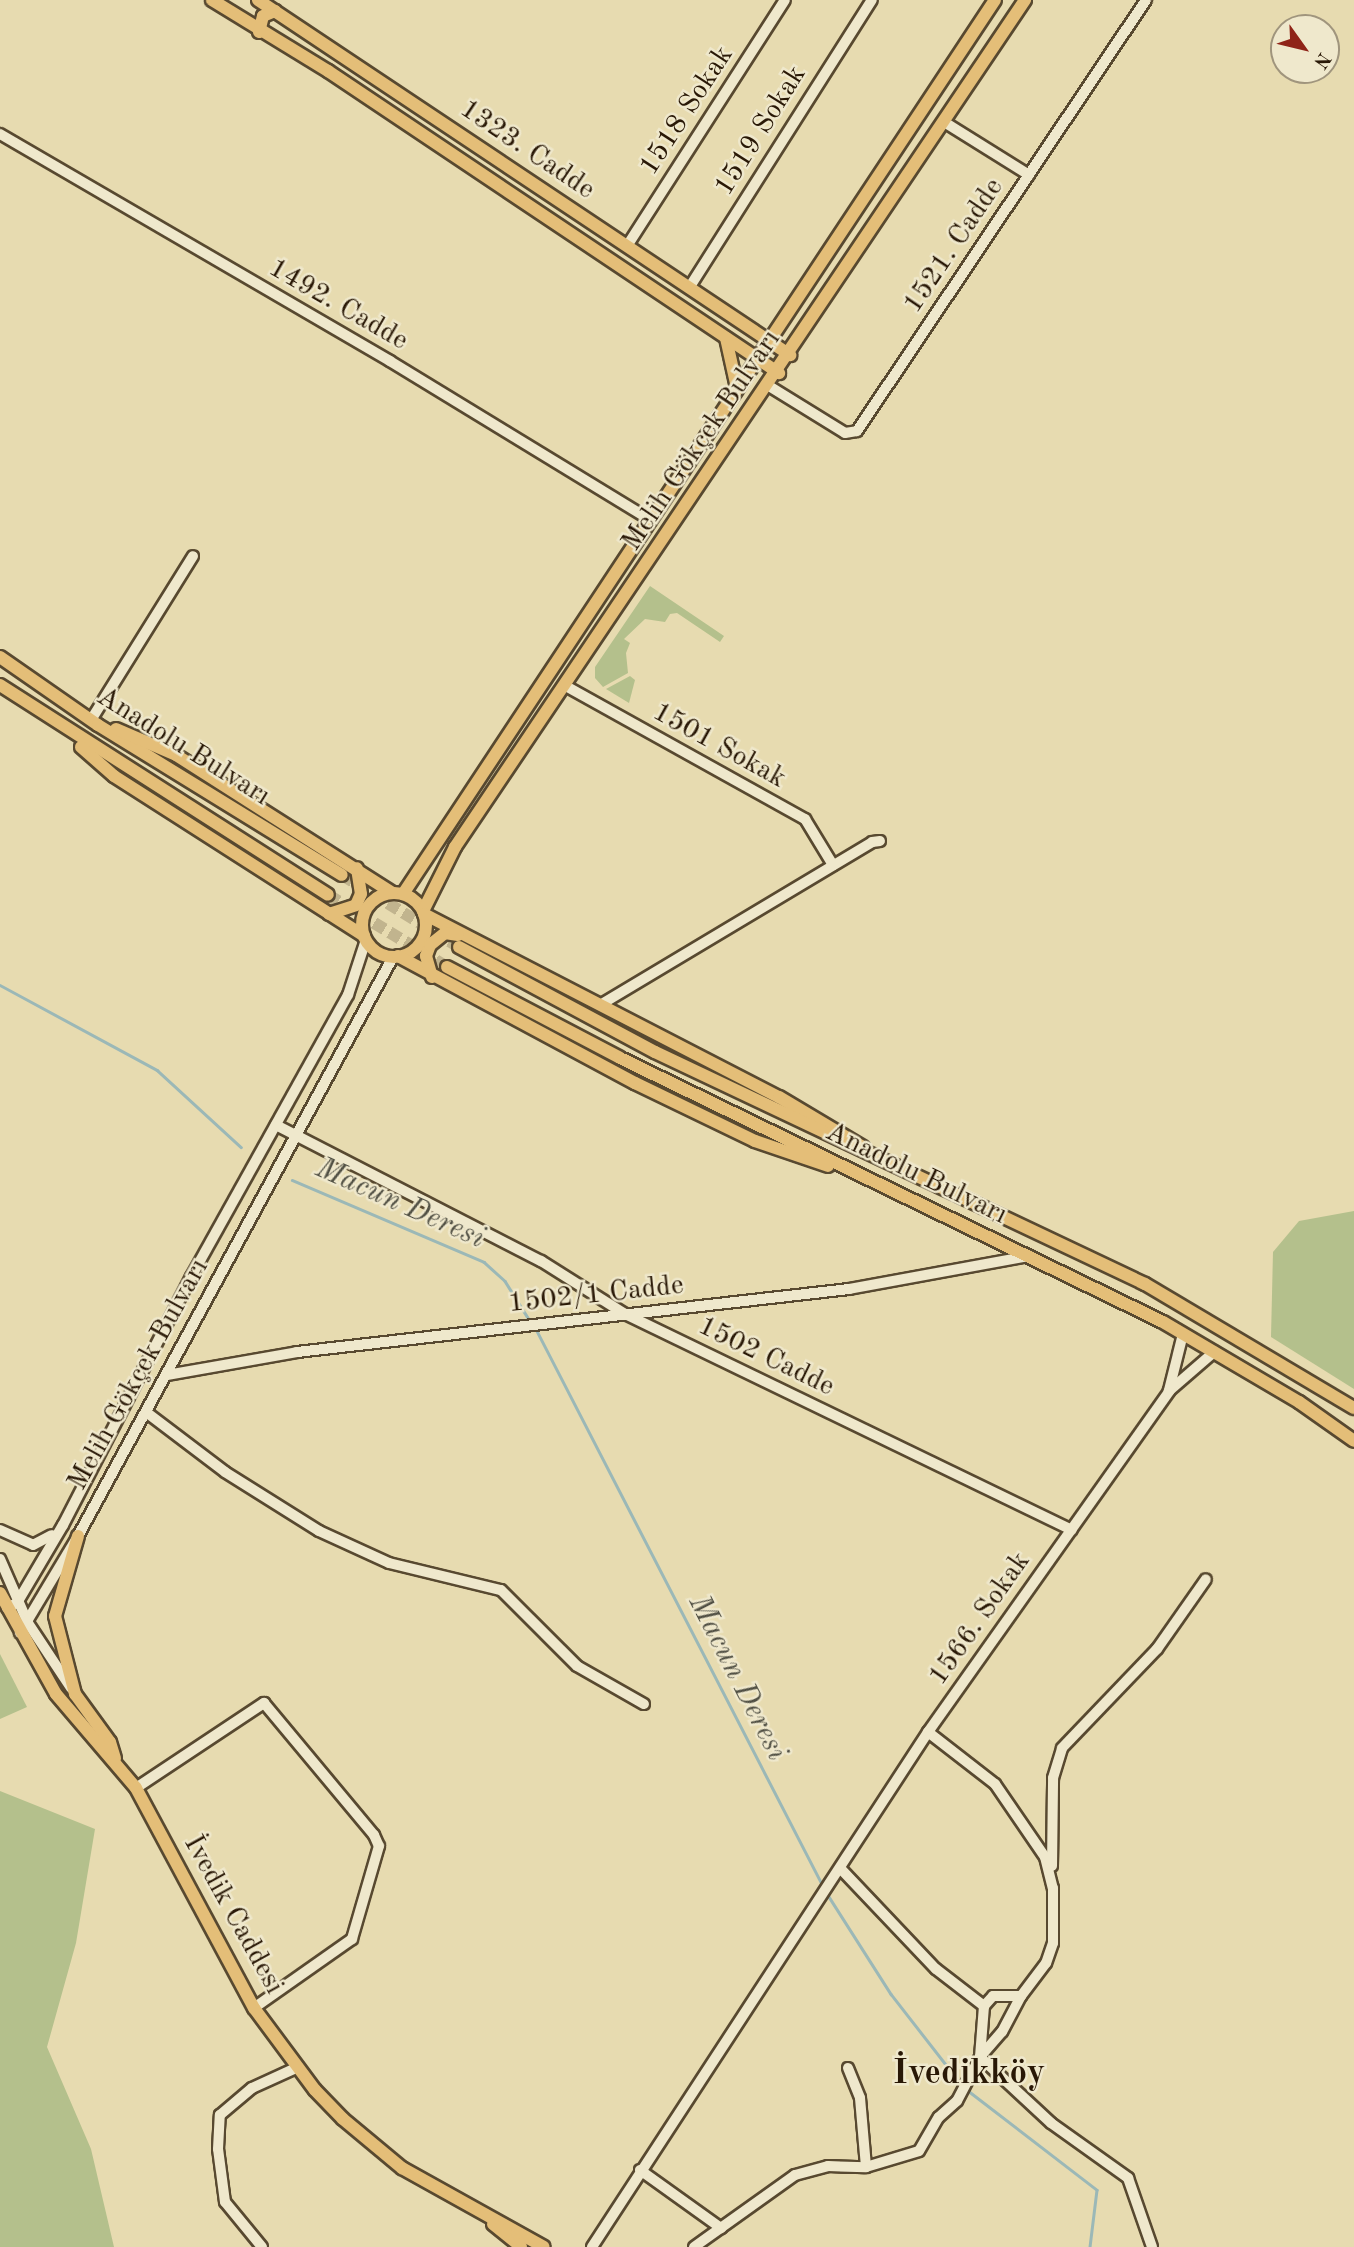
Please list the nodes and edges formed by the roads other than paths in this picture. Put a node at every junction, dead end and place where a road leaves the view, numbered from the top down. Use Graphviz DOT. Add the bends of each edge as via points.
graph roads {
  1 [pos="258,0"];
  2 [pos="785,0"];
  3 [pos="872,0"];
  4 [pos="995,0"];
  5 [pos="1025,0"];
  6 [pos="1146,0"];
  7 [pos="217,2"];
  8 [pos="275,11"];
  9 [pos="259,32"];
  10 [pos="329,48"];
  11 [pos="318,65"];
  12 [pos="944,122"];
  13 [pos="0,134"];
  14 [pos="1029,175"];
  15 [pos="627,246"];
  16 [pos="690,288"];
  17 [pos="725,336"];
  18 [pos="769,341"];
  19 [pos="790,355"];
  20 [pos="757,359"];
  21 [pos="779,373"];
  22 [pos="769,386"];
  23 [pos="737,388"];
  24 [pos="650,520"];
  25 [pos="193,556"];
  26 [pos="0,657"];
  27 [pos="0,685"];
  28 [pos="564,685"];
  29 [pos="53,721"];
  30 [pos="95,722"];
  31 [pos="880,841"];
  32 [pos="833,865"];
  33 [pos="356,868"];
  34 [pos="342,875"];
  35 [pos="398,893"];
  36 [pos="328,895"];
  37 [pos="424,913"];
  38 [pos="329,914"];
  39 [pos="365,938"];
  40 [pos="462,942"];
  41 [pos="396,956"];
  42 [pos="447,967"];
  43 [pos="432,977"];
  44 [pos="600,1004"];
  45 [pos="275,1125"];
  46 [pos="297,1139"];
  47 [pos="883,1163"];
  48 [pos="862,1176"];
  49 [pos="1030,1256"];
  50 [pos="625,1314"];
  51 [pos="1183,1334"];
  52 [pos="1214,1352"];
  53 [pos="167,1375"];
  54 [pos="1169,1391"];
  55 [pos="1354,1408"];
  56 [pos="146,1412"];
  57 [pos="1354,1441"];
  58 [pos="62,1524"];
  59 [pos="0,1530"];
  60 [pos="1071,1530"];
  61 [pos="78,1536"];
  62 [pos="0,1559"];
  63 [pos="1206,1579"];
  64 [pos="0,1593"];
  65 [pos="12,1605"];
  66 [pos="24,1628"];
  67 [pos="75,1694"];
  68 [pos="644,1704"];
  69 [pos="928,1732"];
  70 [pos="117,1766"];
  71 [pos="136,1788"];
  72 [pos="841,1868"];
  73 [pos="1053,1888"];
  74 [pos="1021,1996"];
  75 [pos="984,2006"];
  76 [pos="254,2008"];
  77 [pos="981,2057"];
  78 [pos="298,2067"];
  79 [pos="848,2068"];
  80 [pos="866,2167"];
  81 [pos="640,2171"];
  82 [pos="477,2210"];
  83 [pos="721,2228"];
  84 [pos="262,2247"];
  85 [pos="521,2247"];
  86 [pos="544,2247"];
  87 [pos="592,2247"];
  88 [pos="694,2247"];
  89 [pos="1152,2247"];
  1 -- 8 [label="main road, 1323. Cadde"];
  2 -- 15 [label="street, 1518 Sokak"];
  3 -- 16 [label="street, 1519 Sokak"];
  4 -- 18 [label="main road, Melih Gökçek Bulvarı"];
  5 -- 12 [label="main road, Melih Gökçek Bulvarı"];
  6 -- 14 [label="street, 1521. Cadde"];
  7 -- 9 [label="main road"];
  8 -- 9 [label="main road" via="263,16"];
  8 -- 10 [label="main road, 1323. Cadde"];
  9 -- 11 [label="main road"];
  10 -- 11 [label="main road"];
  10 -- 15 [label="main road, 1323. Cadde"];
  11 -- 17 [label="main road"];
  12 -- 14 [label="street"];
  12 -- 19 [label="main road, Melih Gökçek Bulvarı"];
  13 -- 24 [label="street, 1492. Cadde" via="390,360"];
  14 -- 22 [label="street, 1521. Cadde" via="857,431 845,433"];
  15 -- 16 [label="main road, 1323. Cadde"];
  16 -- 18 [label="main road, 1323. Cadde"];
  17 -- 20 [label="main road"];
  17 -- 23 [label="main road" via="734,359"];
  18 -- 19 [label="main road, 1323. Cadde"];
  18 -- 20 [label="main road, Melih Gökçek Bulvarı"];
  19 -- 21 [label="main road, Melih Gökçek Bulvarı"];
  20 -- 21 [label="main road"];
  20 -- 23 [label="main road, Melih Gökçek Bulvarı"];
  21 -- 22 [label="main road, Melih Gökçek Bulvarı"];
  22 -- 28 [label="main road, Melih Gökçek Bulvarı"];
  23 -- 24 [label="main road, Melih Gökçek Bulvarı"];
  24 -- 35 [label="main road, Melih Gökçek Bulvarı"];
  25 -- 30 [label="street"];
  26 -- 30 [label="main road, Anadolu Bulvarı"];
  27 -- 29 [label="main road, Anadolu Bulvarı"];
  28 -- 32 [label="street, 1501 Sokak" via="805,819"];
  28 -- 37 [label="main road, Melih Gökçek Bulvarı" via="455,847"];
  29 -- 36 [label="main road, Anadolu Bulvarı"];
  29 -- 38 [label="main road" via="114,776"];
  30 -- 33 [label="main road" via="176,755"];
  30 -- 34 [label="main road, Anadolu Bulvarı"];
  31 -- 32 [label="street"];
  32 -- 44 [label="street"];
  33 -- 35 [label="main road"];
  33 -- 38 [label="main road" via="361,894 356,905"];
  35 -- 37 [label="main road"];
  35 -- 39 [label="main road" via="368,907"];
  37 -- 40 [label="main road"];
  37 -- 41 [label="main road" via="421,942"];
  38 -- 39 [label="main road"];
  39 -- 41 [label="main road" via="373,949"];
  39 -- 45 [label="street, Melih Gökçek Bulvarı" via="348,995"];
  40 -- 43 [label="main road" via="446,933 430,945 426,956"];
  40 -- 44 [label="main road"];
  40 -- 47 [label="main road, Anadolu Bulvarı" via="595,1021"];
  41 -- 43 [label="main road"];
  41 -- 46 [label="street, Melih Gökçek Bulvarı"];
  42 -- 48 [label="main road, Anadolu Bulvarı"];
  43 -- 48 [label="main road" via="755,1141"];
  44 -- 47 [label="main road" via="841,1130"];
  45 -- 46 [label="street"];
  45 -- 58 [label="street, Melih Gökçek Bulvarı"];
  46 -- 50 [label="street, 1502 Cadde" via="541,1261"];
  46 -- 53 [label="street, Melih Gökçek Bulvarı"];
  47 -- 55 [label="main road, Anadolu Bulvarı" via="1145,1284"];
  48 -- 49 [label="main road, Anadolu Bulvarı"];
  49 -- 50 [label="street, 1502/1 Cadde" via="849,1289"];
  49 -- 51 [label="main road, Anadolu Bulvarı"];
  50 -- 53 [label="street, 1502/1 Cadde" via="297,1352"];
  50 -- 60 [label="street, 1502 Cadde"];
  51 -- 52 [label="main road, Anadolu Bulvarı"];
  51 -- 54 [label="street"];
  52 -- 54 [label="street"];
  52 -- 57 [label="main road, Anadolu Bulvarı"];
  53 -- 56 [label="street, Melih Gökçek Bulvarı"];
  54 -- 60 [label="street, 1566. Sokak"];
  56 -- 61 [label="street, Melih Gökçek Bulvarı"];
  56 -- 68 [label="street" via="225,1472 319,1531 389,1563 500,1590 577,1666"];
  58 -- 59 [label="street" via="45,1541 33,1545"];
  58 -- 65 [label="street, Melih Gökçek Bulvarı"];
  60 -- 69 [label="street, 1566. Sokak"];
  61 -- 66 [label="street, Melih Gökçek Bulvarı"];
  61 -- 67 [label="main road" via="55,1616"];
  62 -- 65 [label="street"];
  63 -- 73 [label="street" via="1157,1649 1062,1748 1053,1778"];
  64 -- 65 [label="main road, İvedik Caddesi"];
  65 -- 66 [label="main road, İvedik Caddesi"];
  66 -- 67 [label="street"];
  66 -- 70 [label="main road, İvedik Caddesi" via="56,1694"];
  67 -- 70 [label="main road" via="110,1742"];
  69 -- 72 [label="street, 1566. Sokak"];
  69 -- 73 [label="street" via="995,1784 1045,1857"];
  70 -- 71 [label="main road, İvedik Caddesi"];
  71 -- 76 [label="main road, İvedik Caddesi"];
  71 -- 76 [label="street" via="264,1703 374,1835 379,1846 352,1939"];
  72 -- 75 [label="street" via="936,1969"];
  72 -- 81 [label="street, 1566. Sokak"];
  73 -- 74 [label="street" via="1053,1943 1041,1976"];
  74 -- 75 [label="street" via="993,1996"];
  74 -- 77 [label="street" via="1002,2032"];
  75 -- 77 [label="street"];
  76 -- 78 [label="main road, İvedik Caddesi"];
  77 -- 80 [label="street" via="957,2101 939,2117 919,2151"];
  77 -- 89 [label="street" via="1043,2116 1128,2178"];
  78 -- 82 [label="main road, İvedik Caddesi" via="342,2119 371,2144 402,2168"];
  78 -- 84 [label="street" via="252,2088 220,2115 218,2149 225,2202 231,2216"];
  79 -- 80 [label="street" via="860,2098"];
  80 -- 83 [label="street" via="828,2166 795,2175"];
  81 -- 83 [label="street"];
  81 -- 87 [label="street, 1566. Sokak"];
  82 -- 85 [label="main road, İvedik Caddesi"];
  82 -- 86 [label="main road, İvedik Caddesi"];
  83 -- 88 [label="street"];
}
